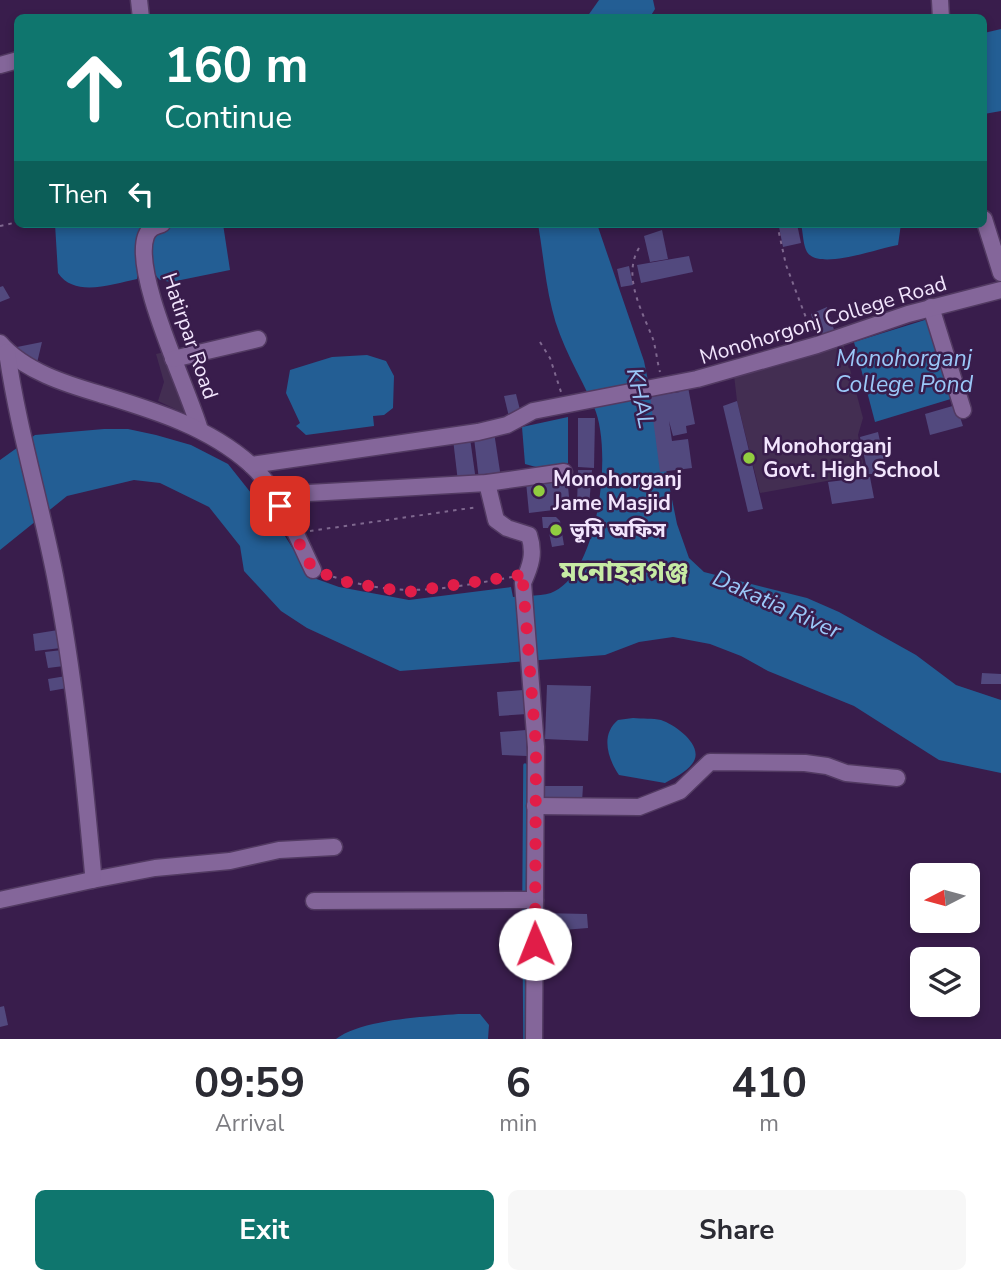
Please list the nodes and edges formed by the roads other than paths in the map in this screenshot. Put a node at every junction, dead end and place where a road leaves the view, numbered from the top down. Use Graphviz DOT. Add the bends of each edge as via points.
graph roads {
  1 [pos="152,228"];
  2 [pos="987,228"];
  3 [pos="1001,273"];
  4 [pos="1001,290"];
  5 [pos="931,307"];
  6 [pos="258,339"];
  7 [pos="4,348"];
  8 [pos="173,359"];
  9 [pos="963,410"];
  10 [pos="200,430"];
  11 [pos="251,465"];
  12 [pos="564,471"];
  13 [pos="487,483"];
  14 [pos="273,495"];
  15 [pos="313,570"];
  16 [pos="897,778"];
  17 [pos="535,806"];
  18 [pos="334,847"];
  19 [pos="92,880"];
  20 [pos="0,900"];
  21 [pos="532,900"];
  22 [pos="314,901"];
  23 [pos="534,1039"];
  1 -- 8 [label="street, Hatirpar Road" via="146,235 145,270"];
  2 -- 3 [label="street"];
  4 -- 5 [label="street, Monohorgonj College Road"];
  5 -- 9 [label="street"];
  5 -- 11 [label="street, Monohorgonj College Road" via="817,345 659,387 533,411 507,425 478,432"];
  6 -- 8 [label="street"];
  7 -- 10 [label="street" via="71,385 142,406"];
  7 -- 19 [label="street" via="55,575 81,742"];
  8 -- 10 [label="street, Hatirpar Road"];
  10 -- 11 [label="street"];
  11 -- 14 [label="street"];
  12 -- 13 [label="street"];
  13 -- 14 [label="street"];
  13 -- 17 [label="street" via="496,520 529,535 533,554 525,578 536,747"];
  14 -- 15 [label="street"];
  16 -- 17 [label="street" via="846,774 805,762 710,762 680,791 639,807"];
  17 -- 21 [label="street"];
  18 -- 19 [label="street" via="279,850"];
  19 -- 20 [label="street"];
  21 -- 22 [label="street"];
  21 -- 23 [label="street"];
}
